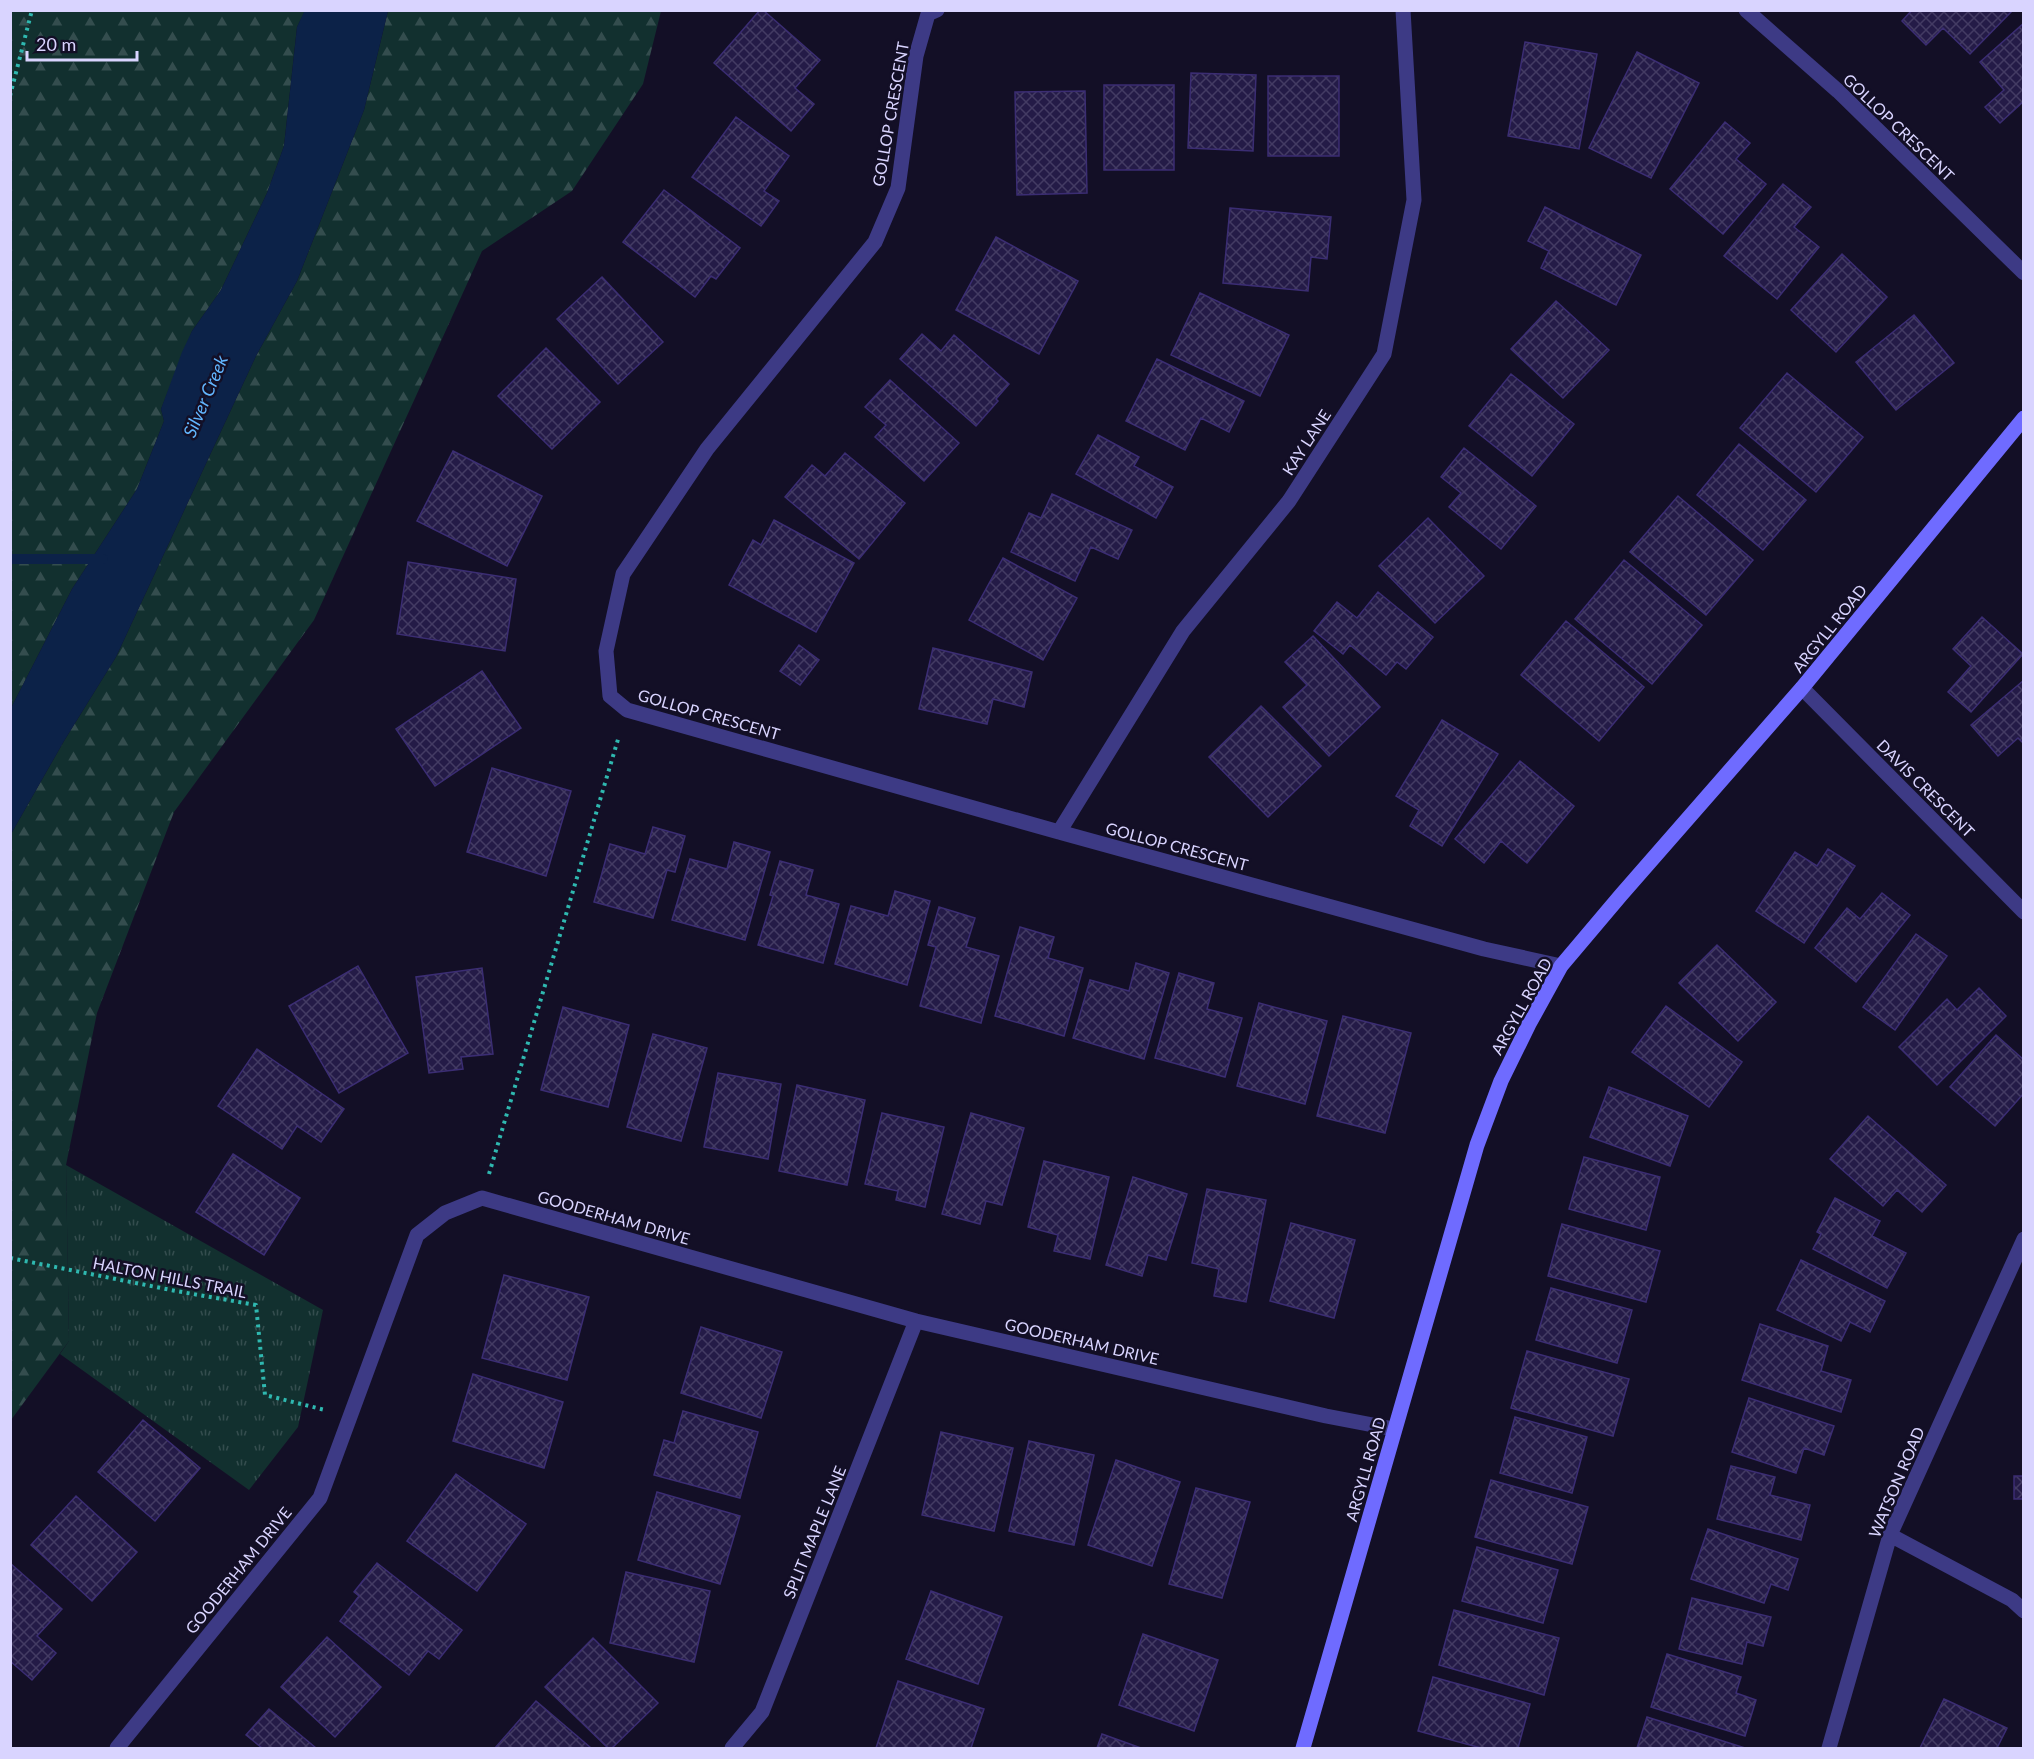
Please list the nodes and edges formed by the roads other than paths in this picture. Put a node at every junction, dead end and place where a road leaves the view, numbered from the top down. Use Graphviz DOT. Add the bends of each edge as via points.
graph roads {
  1 [pos="937,10"];
  2 [pos="1403,10"];
  3 [pos="1746,10"];
  4 [pos="2024,273"];
  5 [pos="2024,418"];
  6 [pos="1802,688"];
  7 [pos="1059,832"];
  8 [pos="2024,912"];
  9 [pos="1561,966"];
  10 [pos="2024,1239"];
  11 [pos="916,1321"];
  12 [pos="1394,1429"];
  13 [pos="1890,1535"];
  14 [pos="2024,1611"];
  15 [pos="117,1749"];
  16 [pos="732,1749"];
  17 [pos="1303,1749"];
  18 [pos="1829,1749"];
  1 -- 7 [label="street, GOLLOP CRESCENT" via="928,14 916,56 898,188 875,242 707,449 623,574 606,651 610,696 627,710"];
  2 -- 7 [label="street, KAY LANE" via="1414,200 1384,354 1289,501 1183,630"];
  3 -- 4 [label="street, GOLLOP CRESCENT" via="1838,91"];
  5 -- 6 [label="street, ARGYLL ROAD"];
  6 -- 8 [label="street, DAVIS CRESCENT"];
  6 -- 9 [label="street, ARGYLL ROAD"];
  7 -- 9 [label="street, GOLLOP CRESCENT" via="1484,949"];
  9 -- 12 [label="street, ARGYLL ROAD" via="1501,1081 1478,1145"];
  10 -- 13 [label="street, WATSON ROAD"];
  11 -- 12 [label="street, GOODERHAM DRIVE"];
  11 -- 15 [label="street, GOODERHAM DRIVE" via="482,1198 445,1214 417,1235 320,1498"];
  11 -- 16 [label="street, SPLIT MAPLE LANE" via="762,1712"];
  12 -- 17 [label="street, ARGYLL ROAD"];
  13 -- 14 [label="street" via="2012,1600"];
  13 -- 18 [label="street, WATSON ROAD"];
}
